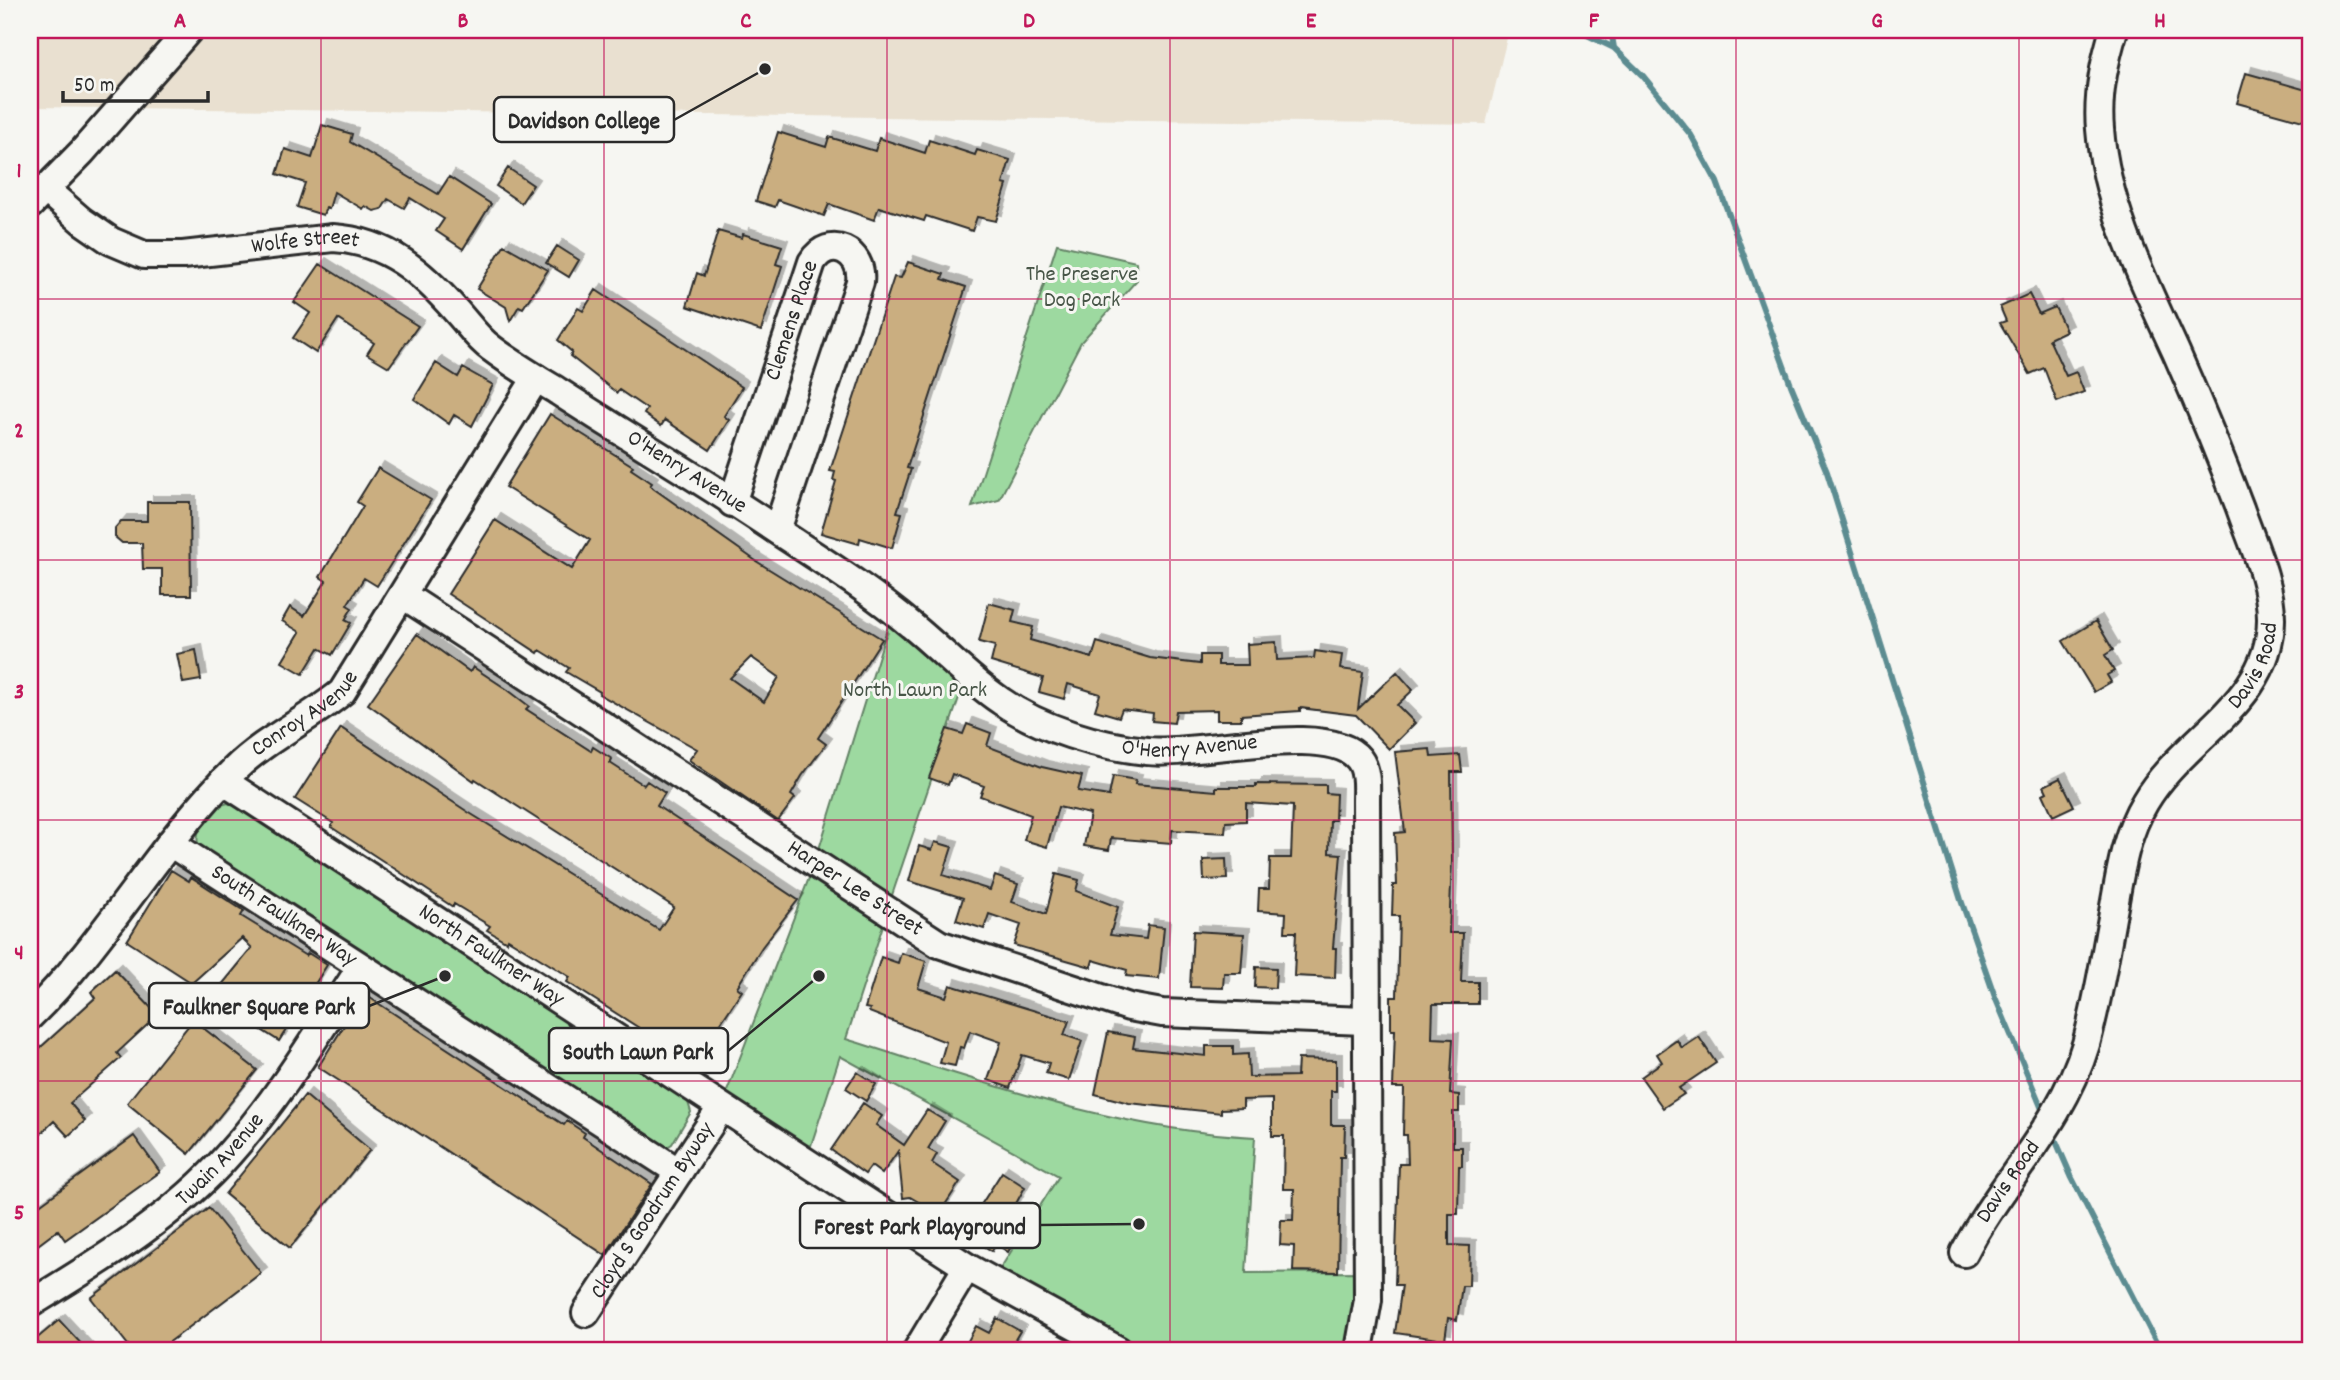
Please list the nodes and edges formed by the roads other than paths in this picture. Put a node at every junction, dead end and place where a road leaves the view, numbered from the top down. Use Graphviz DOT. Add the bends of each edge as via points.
graph roads {
  1 [pos="189,30"];
  2 [pos="2114,30"];
  3 [pos="38,197"];
  4 [pos="536,378"];
  5 [pos="732,503"];
  6 [pos="777,530"];
  7 [pos="403,595"];
  8 [pos="223,781"];
  9 [pos="170,843"];
  10 [pos="361,967"];
  11 [pos="30,1016"];
  12 [pos="1365,1021"];
  13 [pos="721,1108"];
  14 [pos="679,1172"];
  15 [pos="1964,1253"];
  16 [pos="967,1268"];
  17 [pos="30,1304"];
  18 [pos="586,1313"];
  19 [pos="917,1350"];
  20 [pos="1118,1350"];
  21 [pos="1359,1350"];
  1 -- 3 [label="street"];
  2 -- 15 [label="street, Davis Road" via="2100,94 2099,126 2112,192 2260,565 2269,597 2269,642 2252,686 2160,778 2143,805 2122,862 2088,1032 2071,1083 2044,1135 1978,1226"];
  3 -- 4 [label="street, Wolfe Street" via="111,241 144,255 183,256 311,238 372,244 410,265 489,347"];
  4 -- 5 [label="street, O'Henry Avenue"];
  4 -- 7 [label="street, Conroy Avenue"];
  5 -- 6 [label="street, O'Henry Avenue"];
  5 -- 6 [label="street, Clemens Place" via="812,262 817,253 827,249 849,252 862,270 860,282"];
  6 -- 12 [label="street, O'Henry Avenue" via="911,624 983,689 1054,728 1148,752 1286,741 1319,742 1359,758 1366,792"];
  7 -- 8 [label="street, Conroy Avenue" via="342,692"];
  7 -- 12 [label="street, Harper Lee Street" via="939,944 1129,1007 1162,1013"];
  8 -- 9 [label="street, Conroy Avenue"];
  8 -- 13 [label="street, North Faulkner Way"];
  9 -- 10 [label="street, South Faulkner Way"];
  9 -- 11 [label="street, Conroy Avenue"];
  10 -- 14 [label="street, South Faulkner Way"];
  10 -- 17 [label="street, Twain Avenue" via="293,1071 229,1155 155,1222"];
  12 -- 21 [label="street, O'Henry Avenue" via="1368,1300"];
  13 -- 14 [label="street, Cloyd S Goodrum Byway"];
  13 -- 16 [label="street, North Faulkner Way"];
  14 -- 18 [label="street, Cloyd S Goodrum Byway"];
  16 -- 19 [label="street"];
  16 -- 20 [label="street, North Faulkner Way"];
}
